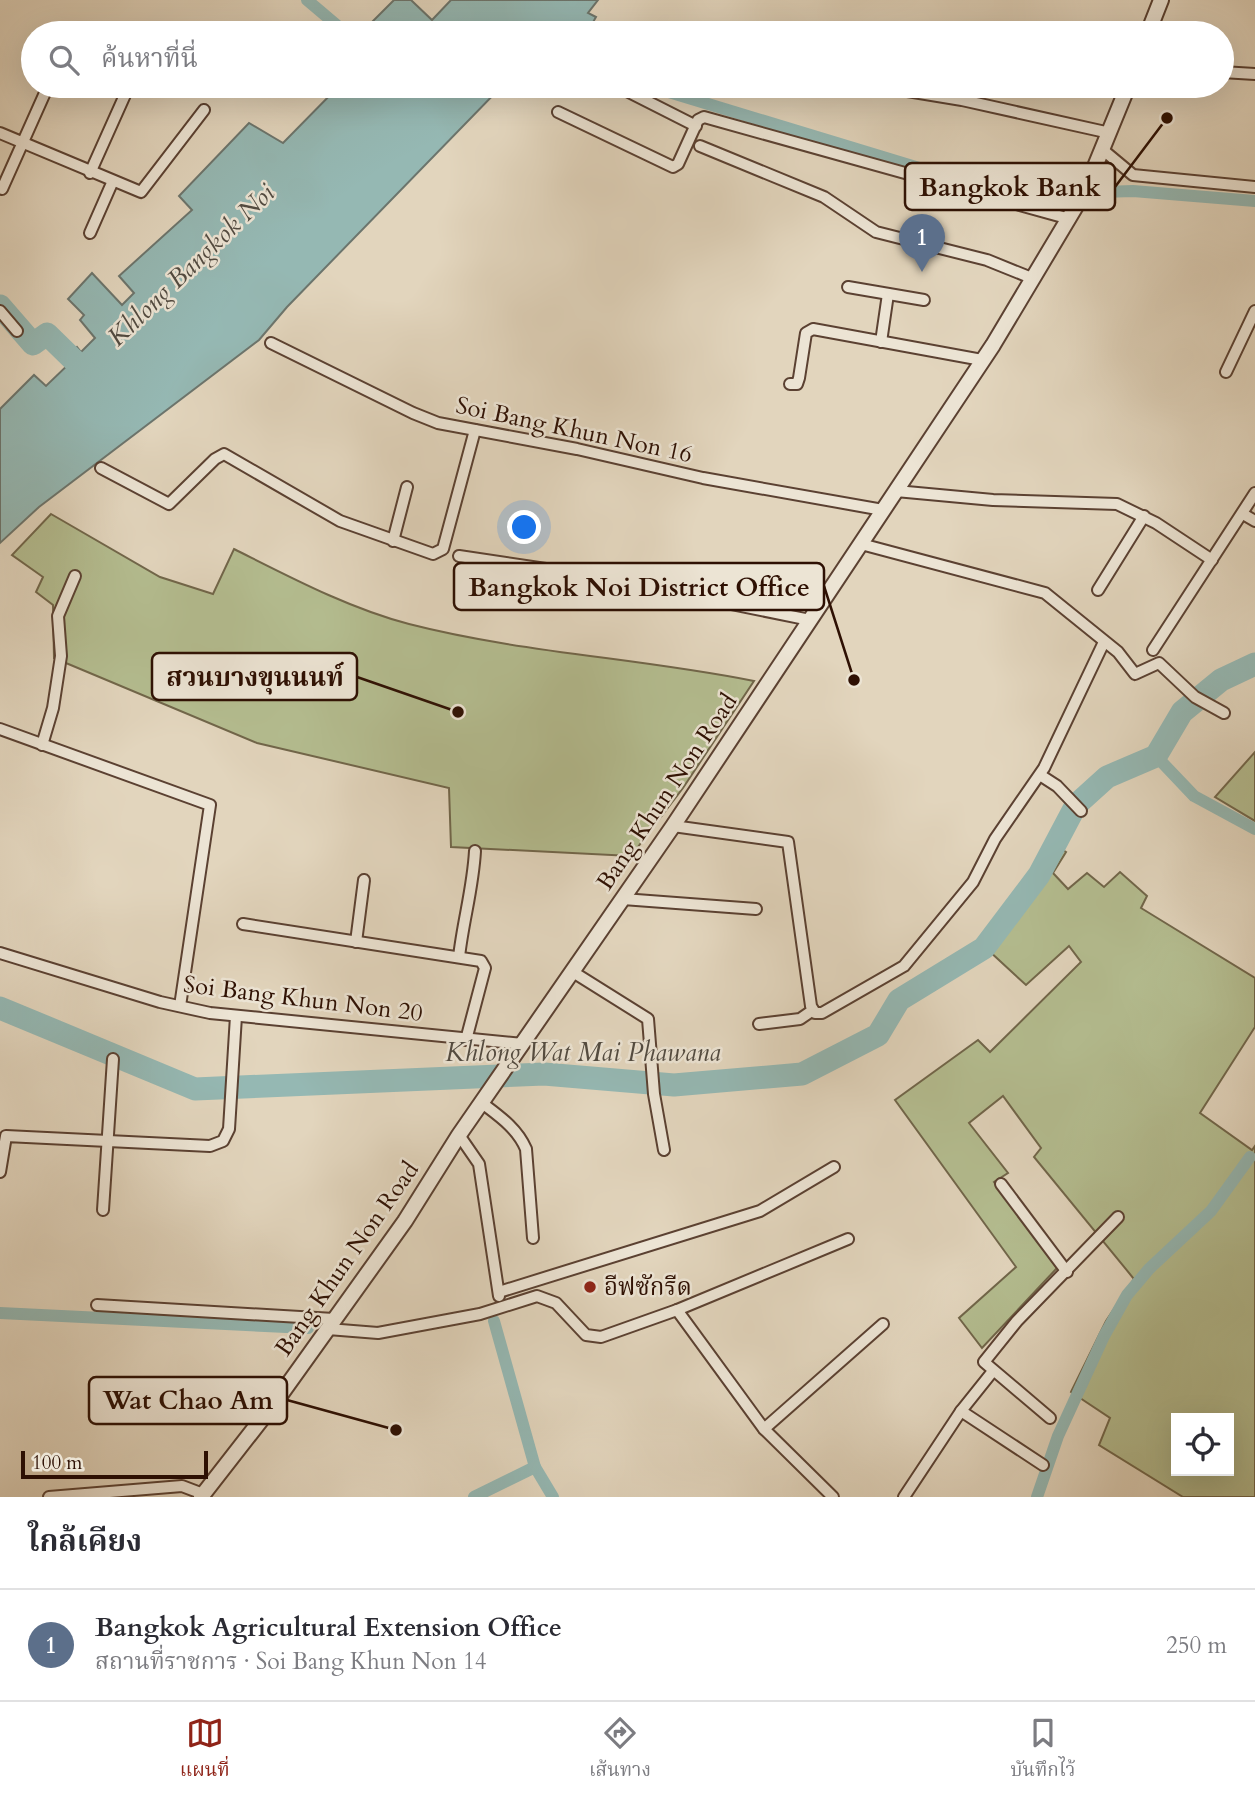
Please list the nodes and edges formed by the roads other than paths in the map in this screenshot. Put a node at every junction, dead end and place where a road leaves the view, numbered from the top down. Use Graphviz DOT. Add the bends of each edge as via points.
graph roads {
  1 [pos="1161,0"];
  2 [pos="1153,21"];
  3 [pos="1234,73"];
  4 [pos="1255,74"];
  5 [pos="42,98"];
  6 [pos="124,98"];
  7 [pos="641,98"];
  8 [pos="950,98"];
  9 [pos="1123,98"];
  10 [pos="204,110"];
  11 [pos="558,112"];
  12 [pos="696,126"];
  13 [pos="0,133"];
  14 [pos="1110,133"];
  15 [pos="22,142"];
  16 [pos="700,146"];
  17 [pos="1103,150"];
  18 [pos="90,173"];
  19 [pos="112,183"];
  20 [pos="1255,187"];
  21 [pos="2,189"];
  22 [pos="1070,219"];
  23 [pos="90,233"];
  24 [pos="1034,279"];
  25 [pos="848,287"];
  26 [pos="888,294"];
  27 [pos="924,300"];
  28 [pos="1255,311"];
  29 [pos="0,312"];
  30 [pos="17,331"];
  31 [pos="881,342"];
  32 [pos="271,343"];
  33 [pos="982,360"];
  34 [pos="1226,372"];
  35 [pos="790,384"];
  36 [pos="475,430"];
  37 [pos="101,468"];
  38 [pos="407,487"];
  39 [pos="896,491"];
  40 [pos="1255,493"];
  41 [pos="883,510"];
  42 [pos="1242,514"];
  43 [pos="1144,516"];
  44 [pos="1255,521"];
  45 [pos="393,541"];
  46 [pos="861,544"];
  47 [pos="459,556"];
  48 [pos="1212,560"];
  49 [pos="75,576"];
  50 [pos="1098,590"];
  51 [pos="810,620"];
  52 [pos="1104,642"];
  53 [pos="1153,650"];
  54 [pos="1224,713"];
  55 [pos="0,729"];
  56 [pos="42,745"];
  57 [pos="1040,775"];
  58 [pos="1082,811"];
  59 [pos="673,826"];
  60 [pos="475,851"];
  61 [pos="364,880"];
  62 [pos="622,899"];
  63 [pos="756,909"];
  64 [pos="243,924"];
  65 [pos="356,943"];
  66 [pos="0,953"];
  67 [pos="459,957"];
  68 [pos="573,972"];
  69 [pos="180,1006"];
  70 [pos="814,1010"];
  71 [pos="236,1016"];
  72 [pos="759,1024"];
  73 [pos="466,1040"];
  74 [pos="523,1045"];
  75 [pos="113,1059"];
  76 [pos="482,1103"];
  77 [pos="459,1135"];
  78 [pos="106,1140"];
  79 [pos="664,1150"];
  80 [pos="0,1165"];
  81 [pos="834,1167"];
  82 [pos="0,1172"];
  83 [pos="1001,1184"];
  84 [pos="103,1210"];
  85 [pos="1118,1217"];
  86 [pos="533,1238"];
  87 [pos="848,1239"];
  88 [pos="1067,1272"];
  89 [pos="499,1292"];
  90 [pos="97,1305"];
  91 [pos="498,1309"];
  92 [pos="677,1310"];
  93 [pos="331,1324"];
  94 [pos="883,1324"];
  95 [pos="988,1366"];
  96 [pos="961,1411"];
  97 [pos="1050,1418"];
  98 [pos="764,1429"];
  99 [pos="1043,1465"];
  100 [pos="202,1496"];
  101 [pos="49,1497"];
  102 [pos="833,1497"];
  103 [pos="904,1497"];
  1 -- 2 [label="street"];
  3 -- 4 [label="street"];
  5 -- 15 [label="street"];
  6 -- 18 [label="street"];
  7 -- 12 [label="street"];
  8 -- 14 [label="street"];
  9 -- 14 [label="street, Bang Khun Non Road"];
  10 -- 19 [label="street" via="141,192"];
  11 -- 12 [label="street" via="673,167"];
  12 -- 22 [label="street" via="704,117"];
  13 -- 15 [label="street"];
  14 -- 17 [label="street, Bang Khun Non Road"];
  15 -- 18 [label="street"];
  15 -- 21 [label="street"];
  16 -- 24 [label="street" via="824,197 876,232 987,260"];
  17 -- 20 [label="street" via="1133,175"];
  17 -- 22 [label="street, Bang Khun Non Road"];
  18 -- 19 [label="street"];
  19 -- 23 [label="street"];
  22 -- 24 [label="street, Bang Khun Non Road"];
  24 -- 33 [label="street, Bang Khun Non Road"];
  25 -- 26 [label="street"];
  26 -- 27 [label="street"];
  26 -- 31 [label="street"];
  28 -- 34 [label="street"];
  29 -- 30 [label="street"];
  31 -- 33 [label="street"];
  31 -- 35 [label="street" via="809,330 799,378"];
  32 -- 36 [label="street, Soi Bang Khun Non 16" via="413,414"];
  33 -- 39 [label="street, Bang Khun Non Road"];
  36 -- 41 [label="street, Soi Bang Khun Non 16"];
  36 -- 45 [label="street" via="443,549 428,553"];
  37 -- 45 [label="street" via="169,504 224,454 340,521"];
  38 -- 45 [label="street"];
  39 -- 41 [label="street, Bang Khun Non Road"];
  39 -- 43 [label="street" via="1117,504"];
  40 -- 42 [label="street"];
  41 -- 46 [label="street, Bang Khun Non Road"];
  42 -- 44 [label="street"];
  42 -- 48 [label="street"];
  43 -- 48 [label="street"];
  43 -- 50 [label="street"];
  46 -- 51 [label="street, Bang Khun Non Road"];
  46 -- 52 [label="street" via="1045,593"];
  47 -- 51 [label="street" via="593,576"];
  48 -- 53 [label="street"];
  49 -- 56 [label="street" via="58,616 61,656"];
  51 -- 59 [label="street, Bang Khun Non Road"];
  52 -- 54 [label="street" via="1135,674 1159,663 1195,697"];
  52 -- 57 [label="street"];
  55 -- 56 [label="street"];
  56 -- 69 [label="street" via="210,806"];
  57 -- 58 [label="street"];
  57 -- 70 [label="street" via="995,839 973,882 904,966 822,1013"];
  59 -- 62 [label="street, Bang Khun Non Road"];
  59 -- 70 [label="street" via="788,842"];
  60 -- 67 [label="street" via="473,890 464,911"];
  61 -- 65 [label="street"];
  62 -- 63 [label="street"];
  62 -- 68 [label="street, Bang Khun Non Road"];
  64 -- 65 [label="street"];
  65 -- 67 [label="street"];
  66 -- 69 [label="street, Soi Bang Khun Non 20"];
  67 -- 73 [label="street" via="481,961 485,968"];
  68 -- 74 [label="street, Bang Khun Non Road"];
  68 -- 79 [label="street" via="648,1019"];
  69 -- 71 [label="street, Soi Bang Khun Non 20"];
  70 -- 72 [label="street" via="800,1019"];
  71 -- 73 [label="street, Soi Bang Khun Non 20"];
  71 -- 78 [label="street" via="229,1129 223,1141 210,1146"];
  73 -- 74 [label="street, Soi Bang Khun Non 20"];
  74 -- 76 [label="street, Bang Khun Non Road"];
  75 -- 78 [label="street"];
  76 -- 77 [label="street, Bang Khun Non Road"];
  76 -- 86 [label="street" via="522,1138"];
  77 -- 89 [label="street" via="480,1164"];
  77 -- 93 [label="street, Bang Khun Non Road" via="405,1221"];
  78 -- 80 [label="street" via="6,1136"];
  78 -- 84 [label="street"];
  80 -- 82 [label="street"];
  81 -- 89 [label="street" via="760,1211"];
  83 -- 88 [label="street"];
  85 -- 88 [label="street"];
  87 -- 92 [label="street"];
  88 -- 95 [label="street" via="1017,1321"];
  89 -- 91 [label="street"];
  90 -- 93 [label="street"];
  91 -- 92 [label="street" via="537,1296 548,1297 592,1337"];
  91 -- 93 [label="street" via="378,1333"];
  92 -- 98 [label="street"];
  93 -- 100 [label="street, Bang Khun Non Road"];
  94 -- 98 [label="street"];
  95 -- 96 [label="street"];
  95 -- 97 [label="street"];
  96 -- 99 [label="street"];
  96 -- 103 [label="street"];
  98 -- 102 [label="street"];
  100 -- 101 [label="street" via="182,1486"];
}
